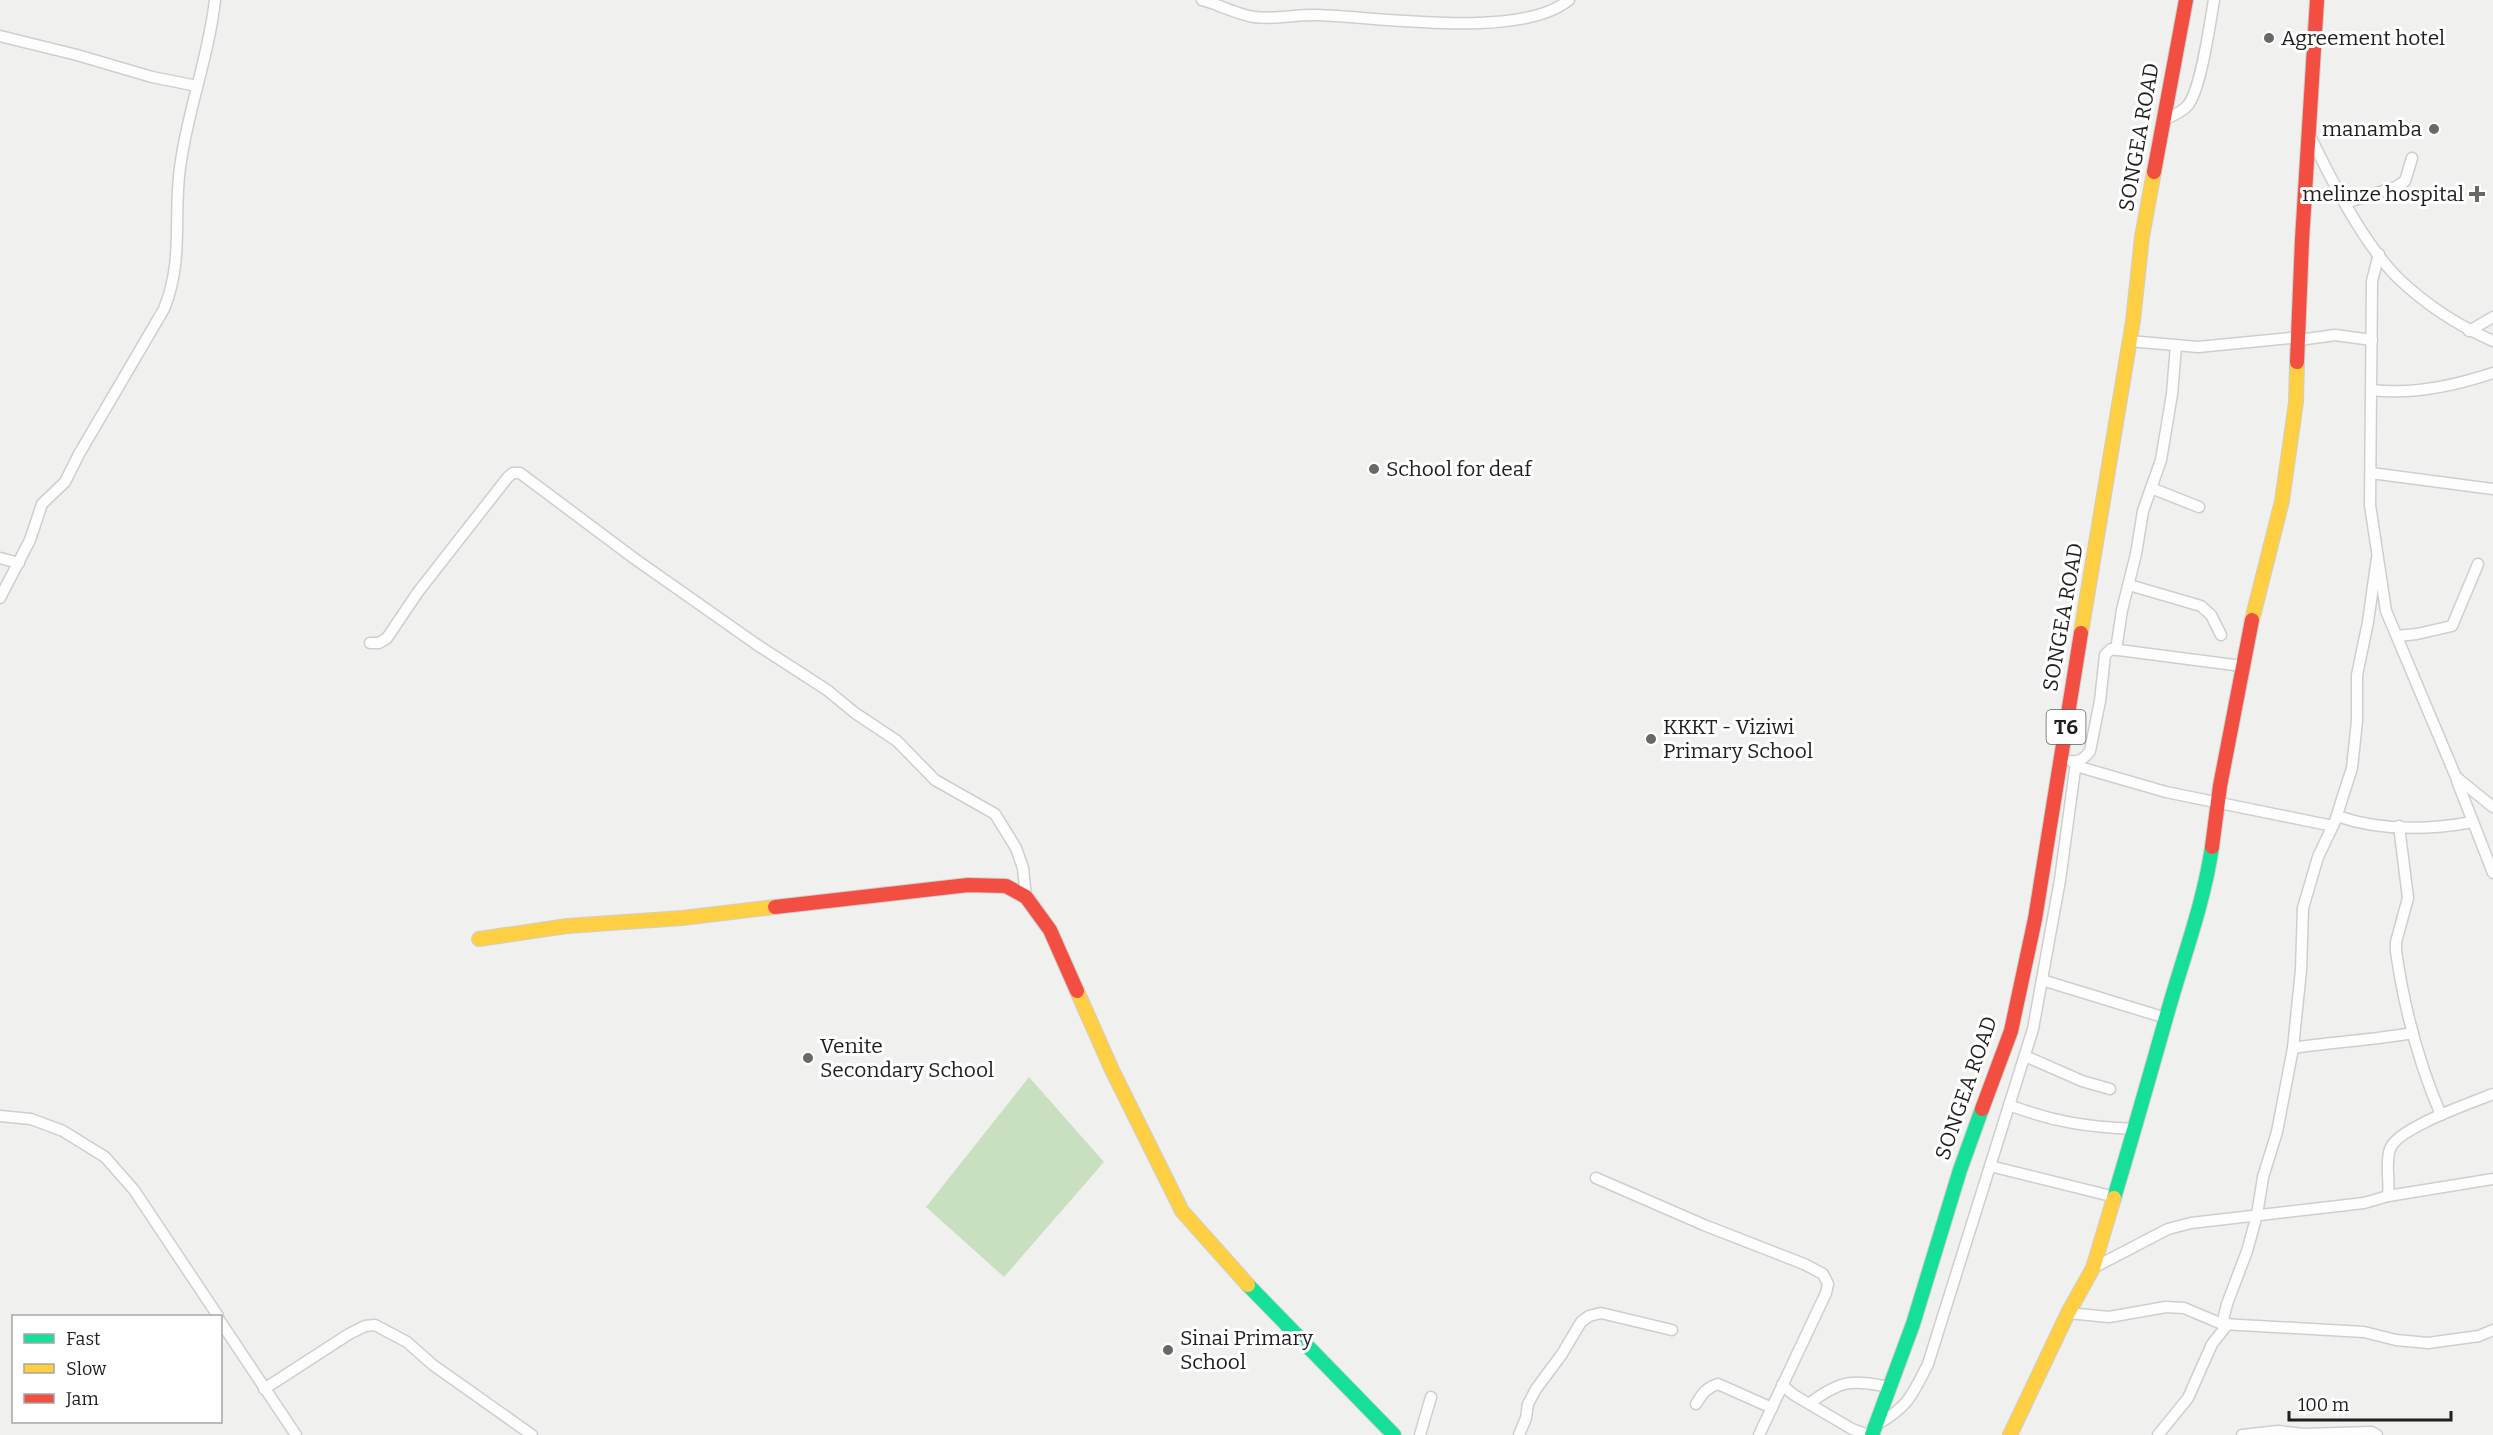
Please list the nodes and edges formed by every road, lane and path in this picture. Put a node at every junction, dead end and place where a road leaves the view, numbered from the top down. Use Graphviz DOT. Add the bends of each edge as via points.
graph roads {
  1 [pos="215,0"];
  2 [pos="1202,0"];
  3 [pos="1569,0"];
  4 [pos="2186,0"];
  5 [pos="2214,0"];
  6 [pos="2317,0"];
  7 [pos="1227,4"];
  8 [pos="0,36"];
  9 [pos="197,86"];
  10 [pos="2162,121"];
  11 [pos="2309,132"];
  12 [pos="2412,158"];
  13 [pos="2345,202"];
  14 [pos="2379,254"];
  15 [pos="2493,317"];
  16 [pos="2469,331"];
  17 [pos="2299,339"];
  18 [pos="2372,340"];
  19 [pos="2493,341"];
  20 [pos="2129,342"];
  21 [pos="2175,346"];
  22 [pos="2493,373"];
  23 [pos="2372,390"];
  24 [pos="2371,473"];
  25 [pos="2151,488"];
  26 [pos="2493,489"];
  27 [pos="2199,507"];
  28 [pos="0,558"];
  29 [pos="2377,558"];
  30 [pos="19,563"];
  31 [pos="2478,564"];
  32 [pos="2129,585"];
  33 [pos="0,598"];
  34 [pos="2221,635"];
  35 [pos="2397,636"];
  36 [pos="370,643"];
  37 [pos="2116,650"];
  38 [pos="2242,666"];
  39 [pos="2062,761"];
  40 [pos="2076,764"];
  41 [pos="2456,777"];
  42 [pos="2219,804"];
  43 [pos="2493,807"];
  44 [pos="2335,821"];
  45 [pos="2473,822"];
  46 [pos="2399,826"];
  47 [pos="2493,873"];
  48 [pos="1026,897"];
  49 [pos="479,939"];
  50 [pos="2042,980"];
  51 [pos="2166,1018"];
  52 [pos="2413,1033"];
  53 [pos="2293,1048"];
  54 [pos="2025,1056"];
  55 [pos="2110,1089"];
  56 [pos="2493,1094"];
  57 [pos="2009,1105"];
  58 [pos="2442,1115"];
  59 [pos="0,1116"];
  60 [pos="2135,1129"];
  61 [pos="1990,1166"];
  62 [pos="1596,1178"];
  63 [pos="2493,1179"];
  64 [pos="2388,1196"];
  65 [pos="2115,1197"];
  66 [pos="2257,1215"];
  67 [pos="2093,1268"];
  68 [pos="2068,1313"];
  69 [pos="217,1315"];
  70 [pos="222,1324"];
  71 [pos="2225,1324"];
  72 [pos="1672,1330"];
  73 [pos="2493,1330"];
  74 [pos="1782,1385"];
  75 [pos="1890,1387"];
  76 [pos="264,1389"];
  77 [pos="1431,1397"];
  78 [pos="1810,1403"];
  79 [pos="1696,1404"];
  80 [pos="1772,1408"];
  81 [pos="1872,1432"];
  82 [pos="2373,1434"];
  83 [pos="296,1435"];
  84 [pos="532,1435"];
  85 [pos="1394,1435"];
  86 [pos="1420,1435"];
  87 [pos="1519,1435"];
  88 [pos="1759,1435"];
  89 [pos="2010,1435"];
  90 [pos="2158,1435"];
  91 [pos="2242,1435"];
  1 -- 9 [label="street"];
  2 -- 7 [label="street"];
  3 -- 7 [label="street" via="1539,15 1466,23 1296,14 1256,17"];
  4 -- 10 [label="main road, SONGEA ROAD / T6"];
  5 -- 10 [label="street" via="2191,102"];
  6 -- 11 [label="main road"];
  8 -- 9 [label="street"];
  9 -- 30 [label="street" via="180,164 173,287 68,477 42,504"];
  10 -- 20 [label="main road, SONGEA ROAD / T6"];
  11 -- 13 [label="street"];
  11 -- 17 [label="main road"];
  12 -- 13 [label="street" via="2405,181 2396,187"];
  13 -- 14 [label="street"];
  14 -- 16 [label="street" via="2398,278"];
  14 -- 18 [label="street" via="2372,281"];
  15 -- 16 [label="street"];
  16 -- 19 [label="street"];
  17 -- 18 [label="street" via="2335,335"];
  17 -- 21 [label="street"];
  17 -- 38 [label="main road" via="2296,402 2282,501"];
  18 -- 23 [label="street"];
  20 -- 21 [label="street"];
  20 -- 39 [label="main road, SONGEA ROAD / T6"];
  21 -- 25 [label="street" via="2161,460"];
  22 -- 23 [label="street" via="2411,392"];
  23 -- 24 [label="street"];
  24 -- 26 [label="street"];
  24 -- 29 [label="street" via="2370,505"];
  25 -- 27 [label="street"];
  25 -- 32 [label="street"];
  28 -- 30 [label="street"];
  29 -- 35 [label="street" via="2386,611"];
  29 -- 44 [label="street" via="2357,675 2352,768"];
  30 -- 33 [label="street"];
  31 -- 35 [label="street" via="2452,626"];
  32 -- 34 [label="street" via="2201,606 2211,615"];
  32 -- 37 [label="street"];
  35 -- 41 [label="street"];
  36 -- 48 [label="street" via="387,638 508,477 520,473 634,559 897,741 935,780 995,814 1016,848"];
  37 -- 38 [label="street"];
  37 -- 40 [label="street" via="2105,655 2090,751"];
  38 -- 42 [label="main road"];
  39 -- 40 [label="street"];
  39 -- 75 [label="main road, SONGEA ROAD / T6" via="2011,1031 1960,1170"];
  40 -- 42 [label="street"];
  40 -- 50 [label="street"];
  41 -- 43 [label="street"];
  41 -- 45 [label="street"];
  42 -- 44 [label="street"];
  42 -- 51 [label="main road" via="2199,914"];
  44 -- 46 [label="street"];
  44 -- 53 [label="street" via="2318,857 2303,908"];
  45 -- 46 [label="street" via="2418,829"];
  45 -- 47 [label="street"];
  46 -- 52 [label="street" via="2408,898 2396,951"];
  48 -- 49 [label="main road" via="1006,886 968,885 682,918 567,926"];
  48 -- 85 [label="main road" via="1055,940 1112,1070 1182,1211"];
  50 -- 51 [label="street"];
  50 -- 54 [label="street"];
  51 -- 60 [label="main road"];
  52 -- 53 [label="street"];
  52 -- 58 [label="street"];
  53 -- 66 [label="street"];
  54 -- 55 [label="street"];
  54 -- 57 [label="street"];
  56 -- 58 [label="street"];
  57 -- 60 [label="street" via="2078,1125"];
  57 -- 61 [label="street"];
  58 -- 64 [label="street" via="2409,1131 2390,1148"];
  59 -- 69 [label="street" via="31,1119 63,1131 105,1156 134,1190"];
  60 -- 65 [label="main road"];
  61 -- 65 [label="street"];
  61 -- 81 [label="street" via="1928,1364 1900,1411"];
  62 -- 74 [label="street" via="1823,1274 1828,1284 1826,1293"];
  63 -- 64 [label="street"];
  64 -- 66 [label="street" via="2364,1203"];
  65 -- 67 [label="main road"];
  66 -- 67 [label="street" via="2168,1229"];
  66 -- 71 [label="street" via="2227,1304"];
  67 -- 68 [label="main road"];
  68 -- 71 [label="street" via="2109,1317 2166,1307 2184,1308"];
  68 -- 89 [label="main road"];
  70 -- 76 [label="street"];
  71 -- 73 [label="street" via="2364,1332 2428,1343 2479,1336"];
  71 -- 90 [label="street" via="2188,1398"];
  72 -- 87 [label="street" via="1600,1312 1589,1316 1581,1322 1527,1404"];
  74 -- 78 [label="street"];
  74 -- 80 [label="street"];
  75 -- 78 [label="street" via="1851,1382 1834,1386"];
  75 -- 81 [label="main road, SONGEA ROAD / T6"];
  76 -- 83 [label="street"];
  76 -- 84 [label="street" via="349,1334 375,1325 407,1342"];
  77 -- 86 [label="street"];
  78 -- 81 [label="street" via="1852,1429"];
  79 -- 80 [label="street" via="1703,1393 1718,1384"];
  80 -- 88 [label="street"];
  82 -- 91 [label="street" via="2278,1431"];
}
